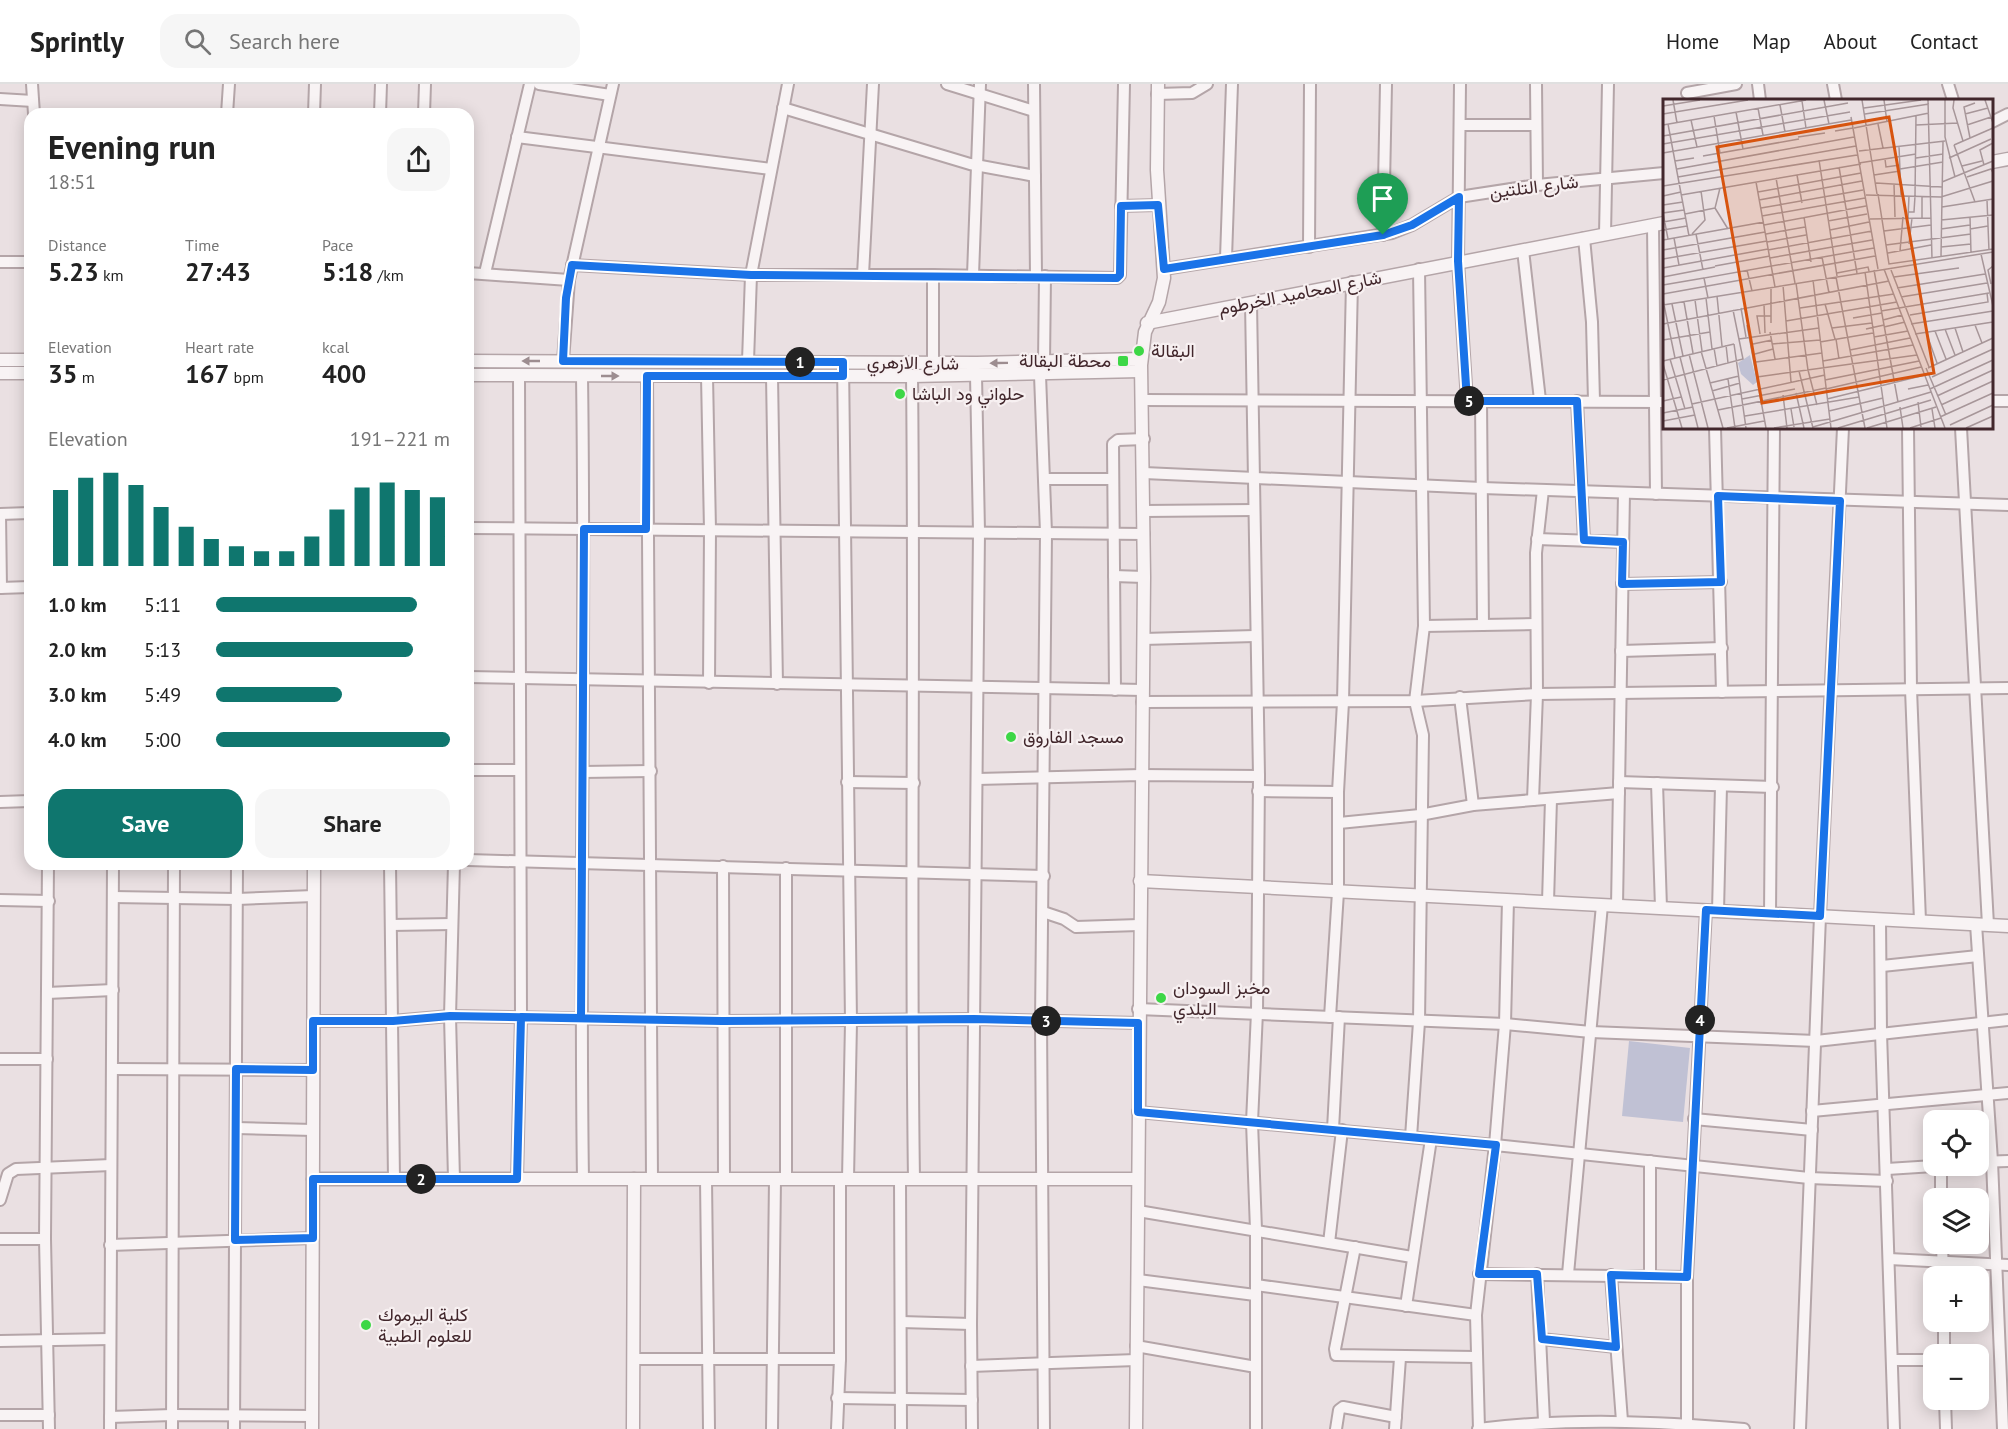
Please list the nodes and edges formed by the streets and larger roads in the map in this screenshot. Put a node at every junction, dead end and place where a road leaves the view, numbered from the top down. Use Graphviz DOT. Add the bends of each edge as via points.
graph roads {
  1 [pos="33,84"];
  2 [pos="229,84"];
  3 [pos="315,84"];
  4 [pos="381,84"];
  5 [pos="424,84"];
  6 [pos="530,84"];
  7 [pos="539,84"];
  8 [pos="788,84"];
  9 [pos="873,84"];
  10 [pos="946,84"];
  11 [pos="1034,84"];
  12 [pos="1124,84"];
  13 [pos="1207,84"];
  14 [pos="1232,84"];
  15 [pos="1310,84"];
  16 [pos="1386,84"];
  17 [pos="1460,84"];
  18 [pos="1536,84"];
  19 [pos="1608,84"];
  20 [pos="1736,84"];
  21 [pos="1758,84"];
  22 [pos="1833,84"];
  23 [pos="1948,84"];
  24 [pos="612,89"];
  25 [pos="980,89"];
  26 [pos="1157,89"];
  27 [pos="1687,92"];
  28 [pos="0,99"];
  29 [pos="1760,99"];
  30 [pos="1836,99"];
  31 [pos="1953,99"];
  32 [pos="33,101"];
  33 [pos="34,108"];
  34 [pos="227,108"];
  35 [pos="314,108"];
  36 [pos="380,108"];
  37 [pos="424,108"];
  38 [pos="783,108"];
  39 [pos="1034,111"];
  40 [pos="2008,114"];
  41 [pos="1993,122"];
  42 [pos="1460,125"];
  43 [pos="1535,125"];
  44 [pos="871,133"];
  45 [pos="517,137"];
  46 [pos="598,146"];
  47 [pos="2008,159"];
  48 [pos="1993,162"];
  49 [pos="977,165"];
  50 [pos="771,169"];
  51 [pos="1663,173"];
  52 [pos="1035,176"];
  53 [pos="1607,180"];
  54 [pos="1537,185"];
  55 [pos="1459,197"];
  56 [pos="1158,205"];
  57 [pos="1121,206"];
  58 [pos="1659,225"];
  59 [pos="1605,234"];
  60 [pos="1383,235"];
  61 [pos="1584,238"];
  62 [pos="1309,247"];
  63 [pos="1523,250"];
  64 [pos="1226,258"];
  65 [pos="1458,261"];
  66 [pos="0,262"];
  67 [pos="24,262"];
  68 [pos="572,265"];
  69 [pos="1164,269"];
  70 [pos="1419,269"];
  71 [pos="474,273"];
  72 [pos="485,273"];
  73 [pos="751,275"];
  74 [pos="863,275"];
  75 [pos="933,275"];
  76 [pos="973,275"];
  77 [pos="1041,276"];
  78 [pos="568,280"];
  79 [pos="1352,282"];
  80 [pos="1251,303"];
  81 [pos="1147,323"];
  82 [pos="0,360"];
  83 [pos="24,360"];
  84 [pos="474,361"];
  85 [pos="563,361"];
  86 [pos="748,361"];
  87 [pos="843,362"];
  88 [pos="933,363"];
  89 [pos="1141,365"];
  90 [pos="1042,369"];
  91 [pos="0,373"];
  92 [pos="24,373"];
  93 [pos="474,375"];
  94 [pos="519,375"];
  95 [pos="976,375"];
  96 [pos="582,376"];
  97 [pos="647,376"];
  98 [pos="707,376"];
  99 [pos="772,376"];
  100 [pos="843,376"];
  101 [pos="912,376"];
  102 [pos="1251,399"];
  103 [pos="1350,399"];
  104 [pos="1143,400"];
  105 [pos="1421,400"];
  106 [pos="1540,400"];
  107 [pos="1467,401"];
  108 [pos="1481,401"];
  109 [pos="1577,401"];
  110 [pos="1594,401"];
  111 [pos="2008,401"];
  112 [pos="1660,402"];
  113 [pos="1993,402"];
  114 [pos="1715,429"];
  115 [pos="1774,429"];
  116 [pos="1844,429"];
  117 [pos="1908,429"];
  118 [pos="1961,429"];
  119 [pos="1144,439"];
  120 [pos="1144,474"];
  121 [pos="1253,477"];
  122 [pos="1044,479"];
  123 [pos="1113,479"];
  124 [pos="1348,481"];
  125 [pos="1422,484"];
  126 [pos="1482,488"];
  127 [pos="1543,490"];
  128 [pos="1582,492"];
  129 [pos="1624,493"];
  130 [pos="1656,494"];
  131 [pos="1718,496"];
  132 [pos="1774,498"];
  133 [pos="1840,501"];
  134 [pos="1910,503"];
  135 [pos="1964,504"];
  136 [pos="2008,506"];
  137 [pos="1254,510"];
  138 [pos="1144,511"];
  139 [pos="24,513"];
  140 [pos="0,514"];
  141 [pos="474,528"];
  142 [pos="519,528"];
  143 [pos="584,529"];
  144 [pos="646,529"];
  145 [pos="710,530"];
  146 [pos="776,531"];
  147 [pos="847,531"];
  148 [pos="914,532"];
  149 [pos="979,532"];
  150 [pos="1046,533"];
  151 [pos="1114,534"];
  152 [pos="1144,534"];
  153 [pos="1537,538"];
  154 [pos="1584,540"];
  155 [pos="1623,542"];
  156 [pos="1114,576"];
  157 [pos="1144,577"];
  158 [pos="1721,582"];
  159 [pos="1622,584"];
  160 [pos="24,587"];
  161 [pos="1,588"];
  162 [pos="1536,624"];
  163 [pos="1483,625"];
  164 [pos="1424,626"];
  165 [pos="1255,636"];
  166 [pos="1143,639"];
  167 [pos="1722,648"];
  168 [pos="1621,651"];
  169 [pos="474,677"];
  170 [pos="519,679"];
  171 [pos="585,680"];
  172 [pos="649,680"];
  173 [pos="709,682"];
  174 [pos="777,684"];
  175 [pos="847,685"];
  176 [pos="914,687"];
  177 [pos="978,687"];
  178 [pos="1831,688"];
  179 [pos="1973,688"];
  180 [pos="2008,688"];
  181 [pos="1911,689"];
  182 [pos="1043,690"];
  183 [pos="1115,690"];
  184 [pos="1773,690"];
  185 [pos="1722,692"];
  186 [pos="1620,693"];
  187 [pos="1537,694"];
  188 [pos="1143,696"];
  189 [pos="1460,697"];
  190 [pos="1414,701"];
  191 [pos="1257,702"];
  192 [pos="1343,702"];
  193 [pos="474,770"];
  194 [pos="519,770"];
  195 [pos="651,771"];
  196 [pos="583,772"];
  197 [pos="1141,775"];
  198 [pos="1259,776"];
  199 [pos="977,779"];
  200 [pos="1043,779"];
  201 [pos="847,782"];
  202 [pos="914,783"];
  203 [pos="1657,783"];
  204 [pos="1721,786"];
  205 [pos="1773,787"];
  206 [pos="1619,788"];
  207 [pos="1258,791"];
  208 [pos="1338,792"];
  209 [pos="1551,799"];
  210 [pos="1533,800"];
  211 [pos="24,801"];
  212 [pos="0,802"];
  213 [pos="1473,805"];
  214 [pos="1420,815"];
  215 [pos="1339,824"];
  216 [pos="474,860"];
  217 [pos="519,861"];
  218 [pos="580,862"];
  219 [pos="650,865"];
  220 [pos="723,866"];
  221 [pos="786,868"];
  222 [pos="48,870"];
  223 [pos="113,870"];
  224 [pos="174,870"];
  225 [pos="237,870"];
  226 [pos="314,870"];
  227 [pos="390,870"];
  228 [pos="454,870"];
  229 [pos="848,870"];
  230 [pos="913,872"];
  231 [pos="975,872"];
  232 [pos="1044,876"];
  233 [pos="1140,881"];
  234 [pos="1258,887"];
  235 [pos="1338,891"];
  236 [pos="314,896"];
  237 [pos="1420,896"];
  238 [pos="113,897"];
  239 [pos="174,898"];
  240 [pos="237,899"];
  241 [pos="0,900"];
  242 [pos="1508,900"];
  243 [pos="49,901"];
  244 [pos="1548,902"];
  245 [pos="1602,905"];
  246 [pos="1617,906"];
  247 [pos="1661,908"];
  248 [pos="1712,911"];
  249 [pos="1043,912"];
  250 [pos="1770,914"];
  251 [pos="1820,916"];
  252 [pos="1880,919"];
  253 [pos="1920,921"];
  254 [pos="452,924"];
  255 [pos="1982,924"];
  256 [pos="391,925"];
  257 [pos="1139,925"];
  258 [pos="2008,926"];
  259 [pos="1978,956"];
  260 [pos="1882,966"];
  261 [pos="113,990"];
  262 [pos="47,993"];
  263 [pos="1138,1009"];
  264 [pos="1257,1012"];
  265 [pos="450,1016"];
  266 [pos="521,1017"];
  267 [pos="1334,1017"];
  268 [pos="581,1018"];
  269 [pos="649,1019"];
  270 [pos="974,1019"];
  271 [pos="911,1020"];
  272 [pos="2008,1020"];
  273 [pos="313,1021"];
  274 [pos="393,1021"];
  275 [pos="722,1021"];
  276 [pos="787,1021"];
  277 [pos="1041,1021"];
  278 [pos="851,1022"];
  279 [pos="1419,1022"];
  280 [pos="1984,1022"];
  281 [pos="1138,1023"];
  282 [pos="1505,1024"];
  283 [pos="1591,1032"];
  284 [pos="1881,1033"];
  285 [pos="1699,1037"];
  286 [pos="1816,1041"];
  287 [pos="0,1059"];
  288 [pos="47,1059"];
  289 [pos="113,1069"];
  290 [pos="173,1069"];
  291 [pos="236,1069"];
  292 [pos="313,1070"];
  293 [pos="2008,1093"];
  294 [pos="1988,1094"];
  295 [pos="1883,1105"];
  296 [pos="1812,1111"];
  297 [pos="1138,1112"];
  298 [pos="1694,1119"];
  299 [pos="1252,1122"];
  300 [pos="236,1128"];
  301 [pos="1337,1129"];
  302 [pos="313,1130"];
  303 [pos="1812,1130"];
  304 [pos="1411,1137"];
  305 [pos="1431,1139"];
  306 [pos="1496,1145"];
  307 [pos="1577,1155"];
  308 [pos="1650,1161"];
  309 [pos="1989,1161"];
  310 [pos="1992,1161"];
  311 [pos="2008,1161"];
  312 [pos="111,1165"];
  313 [pos="1692,1166"];
  314 [pos="46,1167"];
  315 [pos="1923,1167"];
  316 [pos="1887,1169"];
  317 [pos="1809,1178"];
  318 [pos="313,1179"];
  319 [pos="394,1179"];
  320 [pos="454,1179"];
  321 [pos="517,1179"];
  322 [pos="583,1179"];
  323 [pos="634,1179"];
  324 [pos="652,1179"];
  325 [pos="706,1179"];
  326 [pos="724,1179"];
  327 [pos="781,1179"];
  328 [pos="844,1179"];
  329 [pos="900,1179"];
  330 [pos="914,1179"];
  331 [pos="974,1179"];
  332 [pos="1041,1179"];
  333 [pos="1137,1179"];
  334 [pos="1887,1181"];
  335 [pos="0,1200"];
  336 [pos="1138,1211"];
  337 [pos="1256,1230"];
  338 [pos="313,1238"];
  339 [pos="0,1239"];
  340 [pos="45,1239"];
  341 [pos="235,1240"];
  342 [pos="172,1242"];
  343 [pos="1329,1243"];
  344 [pos="110,1245"];
  345 [pos="1355,1247"];
  346 [pos="1943,1254"];
  347 [pos="1412,1257"];
  348 [pos="1889,1259"];
  349 [pos="1943,1261"];
  350 [pos="1996,1264"];
  351 [pos="2008,1265"];
  352 [pos="1943,1266"];
  353 [pos="1479,1274"];
  354 [pos="1537,1274"];
  355 [pos="1568,1274"];
  356 [pos="1611,1275"];
  357 [pos="1650,1276"];
  358 [pos="1687,1277"];
  359 [pos="1138,1280"];
  360 [pos="1255,1290"];
  361 [pos="1346,1297"];
  362 [pos="1406,1306"];
  363 [pos="1476,1315"];
  364 [pos="901,1322"];
  365 [pos="971,1324"];
  366 [pos="110,1339"];
  367 [pos="1542,1339"];
  368 [pos="0,1341"];
  369 [pos="47,1341"];
  370 [pos="1136,1346"];
  371 [pos="1616,1347"];
  372 [pos="1475,1357"];
  373 [pos="1400,1358"];
  374 [pos="633,1359"];
  375 [pos="840,1359"];
  376 [pos="708,1360"];
  377 [pos="772,1360"];
  378 [pos="1136,1360"];
  379 [pos="1892,1360"];
  380 [pos="1923,1360"];
  381 [pos="1045,1364"];
  382 [pos="971,1366"];
  383 [pos="1256,1367"];
  384 [pos="837,1398"];
  385 [pos="902,1399"];
  386 [pos="972,1400"];
  387 [pos="1945,1410"];
  388 [pos="0,1415"];
  389 [pos="49,1415"];
  390 [pos="172,1415"];
  391 [pos="234,1415"];
  392 [pos="1396,1417"];
  393 [pos="1544,1421"];
  394 [pos="1622,1422"];
  395 [pos="110,1423"];
  396 [pos="312,1423"];
  397 [pos="1687,1424"];
  398 [pos="49,1429"];
  399 [pos="172,1429"];
  400 [pos="234,1429"];
  401 [pos="633,1429"];
  402 [pos="709,1429"];
  403 [pos="772,1429"];
  404 [pos="837,1429"];
  405 [pos="901,1429"];
  406 [pos="972,1429"];
  407 [pos="1044,1429"];
  408 [pos="1136,1429"];
  409 [pos="1256,1429"];
  410 [pos="1336,1429"];
  411 [pos="1395,1429"];
  412 [pos="1479,1429"];
  413 [pos="1744,1429"];
  414 [pos="1800,1429"];
  415 [pos="1894,1429"];
  416 [pos="1946,1429"];
  417 [pos="2003,1429"];
  1 -- 32 [label="street"];
  2 -- 34 [label="street"];
  3 -- 35 [label="street"];
  4 -- 36 [label="street"];
  5 -- 37 [label="street"];
  6 -- 45 [label="street"];
  7 -- 24 [label="street"];
  8 -- 38 [label="street"];
  9 -- 44 [label="street"];
  10 -- 25 [label="street"];
  11 -- 39 [label="street"];
  12 -- 57 [label="street"];
  13 -- 26 [label="street" via="1192,93"];
  14 -- 64 [label="street"];
  15 -- 62 [label="street"];
  16 -- 60 [label="street"];
  17 -- 42 [label="street"];
  18 -- 43 [label="street"];
  19 -- 53 [label="street"];
  20 -- 27 [label="street"];
  21 -- 29 [label="street"];
  22 -- 30 [label="street"];
  23 -- 31 [label="street"];
  24 -- 46 [label="street"];
  25 -- 39 [label="street"];
  25 -- 49 [label="street"];
  26 -- 56 [label="street"];
  28 -- 32 [label="street"];
  32 -- 33 [label="street"];
  38 -- 44 [label="street"];
  38 -- 50 [label="street"];
  39 -- 52 [label="street"];
  40 -- 41 [label="street"];
  42 -- 43 [label="street"];
  42 -- 55 [label="street"];
  43 -- 54 [label="street"];
  44 -- 49 [label="street"];
  44 -- 74 [label="street"];
  45 -- 46 [label="street"];
  45 -- 72 [label="street"];
  46 -- 50 [label="street"];
  46 -- 68 [label="street"];
  47 -- 48 [label="street"];
  49 -- 52 [label="street"];
  49 -- 76 [label="street"];
  50 -- 73 [label="street"];
  51 -- 53 [label="street, شارع التلتين"];
  52 -- 77 [label="street"];
  53 -- 54 [label="street, شارع التلتين"];
  53 -- 59 [label="street"];
  54 -- 55 [label="street, شارع التلتين"];
  55 -- 60 [label="street, شارع التلتين" via="1412,225"];
  55 -- 65 [label="street"];
  56 -- 57 [label="street"];
  56 -- 69 [label="street"];
  57 -- 77 [label="street" via="1119,277"];
  58 -- 59 [label="street, شارع المحاميد الخرطوم"];
  58 -- 112 [label="street"];
  59 -- 61 [label="street, شارع المحاميد الخرطوم"];
  60 -- 62 [label="street, شارع التلتين"];
  61 -- 63 [label="street, شارع المحاميد الخرطوم"];
  61 -- 110 [label="street"];
  62 -- 64 [label="street, شارع التلتين"];
  63 -- 65 [label="street, شارع المحاميد الخرطوم"];
  63 -- 106 [label="street"];
  64 -- 69 [label="street, شارع التلتين"];
  65 -- 70 [label="street, شارع المحاميد الخرطوم"];
  65 -- 107 [label="street"];
  66 -- 67 [label="street"];
  68 -- 73 [label="street"];
  68 -- 78 [label="street"];
  69 -- 81 [label="street" via="1161,297"];
  70 -- 79 [label="street, شارع المحاميد الخرطوم"];
  70 -- 105 [label="street"];
  71 -- 72 [label="street"];
  72 -- 78 [label="street"];
  73 -- 74 [label="street"];
  73 -- 86 [label="street"];
  74 -- 75 [label="street"];
  75 -- 76 [label="street"];
  75 -- 88 [label="street"];
  76 -- 77 [label="street"];
  77 -- 90 [label="street"];
  78 -- 85 [label="street"];
  79 -- 80 [label="street, شارع المحاميد الخرطوم"];
  79 -- 103 [label="street"];
  80 -- 81 [label="street, شارع المحاميد الخرطوم"];
  80 -- 102 [label="street"];
  81 -- 89 [label="street"];
  82 -- 83 [label="street"];
  85 -- 84 [label="street, شارع الازهري, one-way"];
  85 -- 86 [label="street, شارع الازهري"];
  86 -- 87 [label="street, شارع الازهري"];
  87 -- 88 [label="street, شارع الازهري"];
  87 -- 100 [label="street"];
  90 -- 88 [label="street, شارع الازهري, one-way"];
  89 -- 90 [label="street, شارع الازهري"];
  89 -- 104 [label="street"];
  90 -- 95 [label="street, شارع الازهري"];
  90 -- 122 [label="street"];
  91 -- 92 [label="street"];
  93 -- 94 [label="street, شارع الازهري"];
  94 -- 96 [label="street, شارع الازهري"];
  94 -- 142 [label="street"];
  95 -- 101 [label="street, شارع الازهري"];
  95 -- 149 [label="street"];
  96 -- 97 [label="street, شارع الازهري, one-way"];
  96 -- 143 [label="street"];
  97 -- 98 [label="street, شارع الازهري"];
  97 -- 144 [label="street"];
  98 -- 99 [label="street, شارع الازهري"];
  98 -- 145 [label="street"];
  99 -- 100 [label="street, شارع الازهري"];
  99 -- 146 [label="street"];
  100 -- 101 [label="street, شارع الازهري"];
  100 -- 147 [label="street"];
  101 -- 148 [label="street"];
  102 -- 103 [label="street"];
  102 -- 104 [label="street"];
  102 -- 121 [label="street"];
  103 -- 105 [label="street"];
  103 -- 124 [label="street"];
  104 -- 119 [label="street"];
  105 -- 107 [label="street"];
  105 -- 125 [label="street"];
  106 -- 108 [label="street"];
  106 -- 109 [label="street"];
  107 -- 108 [label="street"];
  108 -- 126 [label="street"];
  109 -- 110 [label="street"];
  109 -- 128 [label="street"];
  110 -- 112 [label="street"];
  111 -- 113 [label="street"];
  112 -- 130 [label="street"];
  114 -- 131 [label="street"];
  115 -- 132 [label="street"];
  116 -- 133 [label="street"];
  117 -- 134 [label="street"];
  118 -- 135 [label="street"];
  119 -- 120 [label="street"];
  119 -- 123 [label="street" via="1114,442"];
  120 -- 121 [label="street"];
  120 -- 138 [label="street"];
  121 -- 124 [label="street"];
  121 -- 137 [label="street"];
  122 -- 123 [label="street"];
  122 -- 150 [label="street"];
  123 -- 151 [label="street"];
  124 -- 125 [label="street"];
  124 -- 192 [label="street"];
  125 -- 126 [label="street"];
  125 -- 164 [label="street"];
  126 -- 127 [label="street"];
  126 -- 163 [label="street"];
  127 -- 128 [label="street"];
  127 -- 153 [label="street"];
  128 -- 129 [label="street"];
  128 -- 154 [label="street"];
  129 -- 130 [label="street"];
  129 -- 155 [label="street"];
  130 -- 131 [label="street"];
  131 -- 132 [label="street"];
  131 -- 158 [label="street"];
  132 -- 133 [label="street"];
  132 -- 184 [label="street"];
  133 -- 134 [label="street"];
  133 -- 178 [label="street"];
  134 -- 135 [label="street"];
  134 -- 181 [label="street"];
  135 -- 136 [label="street"];
  135 -- 179 [label="street"];
  137 -- 138 [label="street"];
  137 -- 165 [label="street"];
  138 -- 152 [label="street"];
  139 -- 140 [label="street"];
  140 -- 161 [label="street"];
  141 -- 142 [label="street"];
  142 -- 143 [label="street"];
  142 -- 170 [label="street"];
  143 -- 144 [label="street"];
  143 -- 171 [label="street"];
  144 -- 145 [label="street"];
  144 -- 172 [label="street"];
  145 -- 146 [label="street"];
  145 -- 173 [label="street"];
  146 -- 147 [label="street"];
  146 -- 174 [label="street"];
  147 -- 148 [label="street"];
  147 -- 175 [label="street"];
  148 -- 149 [label="street"];
  148 -- 176 [label="street"];
  149 -- 150 [label="street"];
  149 -- 177 [label="street"];
  150 -- 151 [label="street"];
  150 -- 182 [label="street"];
  151 -- 152 [label="street"];
  151 -- 156 [label="street"];
  152 -- 157 [label="street"];
  153 -- 154 [label="street"];
  153 -- 162 [label="street"];
  154 -- 155 [label="street"];
  155 -- 159 [label="street"];
  156 -- 157 [label="street"];
  156 -- 183 [label="street"];
  157 -- 166 [label="street"];
  158 -- 159 [label="street"];
  158 -- 167 [label="street"];
  159 -- 168 [label="street"];
  160 -- 161 [label="street"];
  162 -- 163 [label="street"];
  162 -- 187 [label="street"];
  163 -- 164 [label="street"];
  164 -- 190 [label="street"];
  165 -- 166 [label="street"];
  165 -- 191 [label="street"];
  166 -- 188 [label="street"];
  167 -- 168 [label="street"];
  167 -- 185 [label="street"];
  168 -- 186 [label="street"];
  169 -- 170 [label="street"];
  170 -- 171 [label="street"];
  170 -- 194 [label="street"];
  171 -- 172 [label="street"];
  171 -- 196 [label="street"];
  172 -- 173 [label="street"];
  172 -- 195 [label="street"];
  173 -- 174 [label="street"];
  174 -- 175 [label="street"];
  175 -- 176 [label="street"];
  175 -- 201 [label="street"];
  176 -- 177 [label="street"];
  176 -- 202 [label="street"];
  177 -- 182 [label="street"];
  177 -- 199 [label="street"];
  178 -- 181 [label="street"];
  178 -- 184 [label="street"];
  178 -- 251 [label="street"];
  179 -- 180 [label="street"];
  179 -- 181 [label="street"];
  179 -- 255 [label="street"];
  181 -- 253 [label="street"];
  182 -- 183 [label="street"];
  182 -- 200 [label="street"];
  183 -- 188 [label="street"];
  184 -- 185 [label="street"];
  184 -- 205 [label="street"];
  185 -- 186 [label="street"];
  186 -- 187 [label="street"];
  186 -- 206 [label="street"];
  187 -- 189 [label="street"];
  187 -- 210 [label="street"];
  188 -- 191 [label="street"];
  188 -- 197 [label="street"];
  189 -- 190 [label="street"];
  189 -- 213 [label="street"];
  190 -- 192 [label="street"];
  190 -- 214 [label="street" via="1423,735"];
  191 -- 192 [label="street"];
  191 -- 198 [label="street"];
  192 -- 208 [label="street"];
  193 -- 194 [label="street"];
  194 -- 217 [label="street"];
  195 -- 196 [label="street"];
  195 -- 219 [label="street"];
  196 -- 218 [label="street"];
  197 -- 198 [label="street"];
  197 -- 200 [label="street"];
  197 -- 233 [label="street"];
  198 -- 207 [label="street"];
  199 -- 200 [label="street"];
  199 -- 231 [label="street"];
  200 -- 232 [label="street"];
  201 -- 202 [label="street"];
  201 -- 229 [label="street"];
  202 -- 230 [label="street"];
  203 -- 204 [label="street"];
  203 -- 206 [label="street"];
  203 -- 247 [label="street"];
  204 -- 205 [label="street"];
  204 -- 248 [label="street"];
  205 -- 250 [label="street"];
  206 -- 209 [label="street"];
  206 -- 246 [label="street"];
  207 -- 208 [label="street"];
  207 -- 234 [label="street"];
  208 -- 215 [label="street"];
  209 -- 210 [label="street"];
  209 -- 244 [label="street"];
  210 -- 213 [label="street"];
  211 -- 212 [label="street"];
  213 -- 214 [label="street"];
  214 -- 215 [label="street"];
  214 -- 237 [label="street"];
  215 -- 235 [label="street"];
  216 -- 217 [label="street"];
  217 -- 218 [label="street"];
  217 -- 266 [label="street"];
  218 -- 219 [label="street"];
  218 -- 268 [label="street"];
  219 -- 220 [label="street"];
  219 -- 269 [label="street"];
  220 -- 221 [label="street"];
  220 -- 275 [label="street"];
  221 -- 229 [label="street"];
  221 -- 276 [label="street"];
  222 -- 243 [label="street"];
  223 -- 238 [label="street"];
  224 -- 239 [label="street"];
  225 -- 240 [label="street"];
  226 -- 236 [label="street"];
  227 -- 256 [label="street"];
  228 -- 254 [label="street"];
  229 -- 230 [label="street"];
  229 -- 278 [label="street"];
  230 -- 231 [label="street"];
  230 -- 271 [label="street"];
  231 -- 232 [label="street"];
  231 -- 270 [label="street"];
  232 -- 249 [label="street"];
  233 -- 234 [label="street"];
  233 -- 257 [label="street"];
  234 -- 235 [label="street"];
  234 -- 264 [label="street"];
  235 -- 237 [label="street"];
  235 -- 267 [label="street"];
  236 -- 240 [label="street"];
  236 -- 273 [label="street"];
  237 -- 242 [label="street"];
  237 -- 279 [label="street"];
  238 -- 239 [label="street"];
  238 -- 261 [label="street"];
  239 -- 240 [label="street"];
  239 -- 290 [label="street"];
  240 -- 291 [label="street"];
  241 -- 243 [label="street"];
  242 -- 244 [label="street"];
  242 -- 282 [label="street"];
  243 -- 262 [label="street"];
  244 -- 245 [label="street"];
  245 -- 246 [label="street"];
  245 -- 283 [label="street"];
  246 -- 247 [label="street"];
  247 -- 248 [label="street"];
  248 -- 250 [label="street"];
  248 -- 285 [label="street"];
  249 -- 257 [label="street" via="1076,927"];
  249 -- 277 [label="street"];
  250 -- 251 [label="street"];
  251 -- 252 [label="street"];
  251 -- 286 [label="street"];
  252 -- 253 [label="street"];
  252 -- 260 [label="street"];
  253 -- 255 [label="street"];
  254 -- 256 [label="street"];
  254 -- 265 [label="street"];
  255 -- 258 [label="street"];
  255 -- 259 [label="street"];
  256 -- 274 [label="street"];
  257 -- 263 [label="street"];
  259 -- 260 [label="street"];
  259 -- 280 [label="street"];
  260 -- 284 [label="street"];
  261 -- 262 [label="street"];
  261 -- 289 [label="street"];
  262 -- 288 [label="street"];
  263 -- 264 [label="street"];
  263 -- 281 [label="street"];
  264 -- 267 [label="street"];
  264 -- 299 [label="street"];
  265 -- 266 [label="street"];
  265 -- 274 [label="street"];
  265 -- 320 [label="street"];
  266 -- 268 [label="street"];
  266 -- 321 [label="street"];
  267 -- 279 [label="street"];
  267 -- 301 [label="street"];
  268 -- 269 [label="street"];
  268 -- 322 [label="street"];
  269 -- 275 [label="street"];
  269 -- 324 [label="street"];
  270 -- 271 [label="street"];
  270 -- 277 [label="street"];
  270 -- 331 [label="street"];
  271 -- 278 [label="street"];
  271 -- 330 [label="street"];
  272 -- 280 [label="street"];
  273 -- 274 [label="street"];
  273 -- 292 [label="street"];
  274 -- 319 [label="street"];
  275 -- 276 [label="street"];
  275 -- 326 [label="street"];
  276 -- 278 [label="street"];
  276 -- 327 [label="street"];
  277 -- 281 [label="street"];
  277 -- 332 [label="street"];
  278 -- 328 [label="street"];
  279 -- 282 [label="street"];
  279 -- 304 [label="street"];
  280 -- 284 [label="street"];
  280 -- 294 [label="street"];
  281 -- 297 [label="street"];
  282 -- 283 [label="street"];
  282 -- 306 [label="street"];
  283 -- 285 [label="street"];
  283 -- 307 [label="street"];
  284 -- 286 [label="street"];
  284 -- 295 [label="street"];
  285 -- 286 [label="street"];
  285 -- 298 [label="street"];
  286 -- 296 [label="street"];
  287 -- 288 [label="street"];
  288 -- 314 [label="street"];
  289 -- 290 [label="street"];
  289 -- 312 [label="street"];
  290 -- 291 [label="street"];
  290 -- 342 [label="street"];
  291 -- 292 [label="street"];
  291 -- 300 [label="street"];
  292 -- 302 [label="street"];
  293 -- 294 [label="street"];
  294 -- 295 [label="street"];
  294 -- 310 [label="street"];
  295 -- 296 [label="street"];
  295 -- 316 [label="street"];
  296 -- 303 [label="street"];
  297 -- 299 [label="street"];
  297 -- 333 [label="street"];
  298 -- 303 [label="street"];
  298 -- 313 [label="street"];
  299 -- 301 [label="street"];
  299 -- 337 [label="street"];
  300 -- 302 [label="street"];
  300 -- 341 [label="street"];
  301 -- 304 [label="street"];
  301 -- 343 [label="street"];
  302 -- 318 [label="street"];
  303 -- 317 [label="street"];
  304 -- 305 [label="street"];
  305 -- 306 [label="street"];
  305 -- 347 [label="street"];
  306 -- 307 [label="street"];
  306 -- 353 [label="street"];
  307 -- 308 [label="street"];
  307 -- 355 [label="street"];
  308 -- 313 [label="street"];
  308 -- 357 [label="street"];
  309 -- 310 [label="street"];
  310 -- 311 [label="street"];
  310 -- 350 [label="street"];
  312 -- 314 [label="street"];
  312 -- 344 [label="street"];
  313 -- 317 [label="street"];
  313 -- 358 [label="street"];
  314 -- 335 [label="street" via="16,1169 8,1174"];
  314 -- 340 [label="street"];
  315 -- 316 [label="street"];
  316 -- 334 [label="street"];
  317 -- 334 [label="street"];
  317 -- 414 [label="street"];
  318 -- 319 [label="street"];
  318 -- 338 [label="street"];
  319 -- 320 [label="street"];
  320 -- 321 [label="street"];
  321 -- 322 [label="street"];
  322 -- 323 [label="street"];
  323 -- 324 [label="street"];
  323 -- 374 [label="street"];
  324 -- 325 [label="street"];
  325 -- 326 [label="street"];
  325 -- 376 [label="street"];
  326 -- 327 [label="street"];
  327 -- 328 [label="street"];
  327 -- 377 [label="street"];
  328 -- 329 [label="street"];
  328 -- 375 [label="street"];
  329 -- 330 [label="street"];
  329 -- 364 [label="street"];
  330 -- 331 [label="street"];
  331 -- 332 [label="street"];
  331 -- 365 [label="street"];
  332 -- 333 [label="street"];
  332 -- 381 [label="street"];
  333 -- 336 [label="street"];
  334 -- 348 [label="street"];
  336 -- 337 [label="street"];
  336 -- 359 [label="street"];
  337 -- 343 [label="street"];
  337 -- 360 [label="street"];
  338 -- 341 [label="street"];
  338 -- 396 [label="street"];
  339 -- 340 [label="street"];
  340 -- 369 [label="street"];
  341 -- 342 [label="street"];
  341 -- 391 [label="street"];
  342 -- 344 [label="street"];
  342 -- 390 [label="street"];
  343 -- 345 [label="street"];
  344 -- 366 [label="street"];
  345 -- 347 [label="street"];
  345 -- 361 [label="street"];
  346 -- 349 [label="street"];
  347 -- 362 [label="street"];
  348 -- 349 [label="street"];
  348 -- 379 [label="street"];
  349 -- 350 [label="street"];
  349 -- 352 [label="street"];
  350 -- 351 [label="street"];
  350 -- 417 [label="street"];
  353 -- 354 [label="street"];
  353 -- 363 [label="street"];
  354 -- 355 [label="street"];
  354 -- 367 [label="street"];
  355 -- 356 [label="street"];
  356 -- 357 [label="street"];
  356 -- 371 [label="street"];
  357 -- 358 [label="street"];
  358 -- 397 [label="street"];
  359 -- 360 [label="street"];
  359 -- 370 [label="street"];
  360 -- 361 [label="street"];
  360 -- 383 [label="street"];
  361 -- 362 [label="street"];
  361 -- 373 [label="street" via="1336,1355"];
  362 -- 363 [label="street"];
  363 -- 372 [label="street"];
  364 -- 365 [label="street"];
  364 -- 385 [label="street"];
  365 -- 382 [label="street"];
  366 -- 369 [label="street"];
  366 -- 395 [label="street"];
  367 -- 371 [label="street"];
  367 -- 393 [label="street"];
  368 -- 369 [label="street"];
  369 -- 389 [label="street"];
  370 -- 378 [label="street"];
  370 -- 383 [label="street"];
  371 -- 394 [label="street"];
  372 -- 373 [label="street"];
  372 -- 412 [label="street"];
  373 -- 392 [label="street"];
  374 -- 376 [label="street"];
  374 -- 401 [label="street"];
  375 -- 377 [label="street"];
  375 -- 384 [label="street"];
  376 -- 377 [label="street"];
  376 -- 402 [label="street"];
  377 -- 403 [label="street"];
  378 -- 381 [label="street"];
  378 -- 408 [label="street"];
  379 -- 380 [label="street"];
  379 -- 415 [label="street"];
  381 -- 382 [label="street"];
  381 -- 407 [label="street"];
  382 -- 386 [label="street"];
  383 -- 409 [label="street"];
  384 -- 385 [label="street"];
  384 -- 404 [label="street"];
  385 -- 386 [label="street"];
  385 -- 405 [label="street"];
  386 -- 406 [label="street"];
  387 -- 416 [label="street"];
  388 -- 389 [label="street"];
  389 -- 398 [label="street"];
  390 -- 391 [label="street"];
  390 -- 395 [label="street"];
  390 -- 399 [label="street"];
  391 -- 396 [label="street"];
  391 -- 400 [label="street"];
  392 -- 410 [label="street" via="1343,1407"];
  392 -- 411 [label="street"];
  393 -- 394 [label="street"];
  393 -- 412 [label="street"];
  394 -- 397 [label="street"];
  397 -- 413 [label="street"];
}
